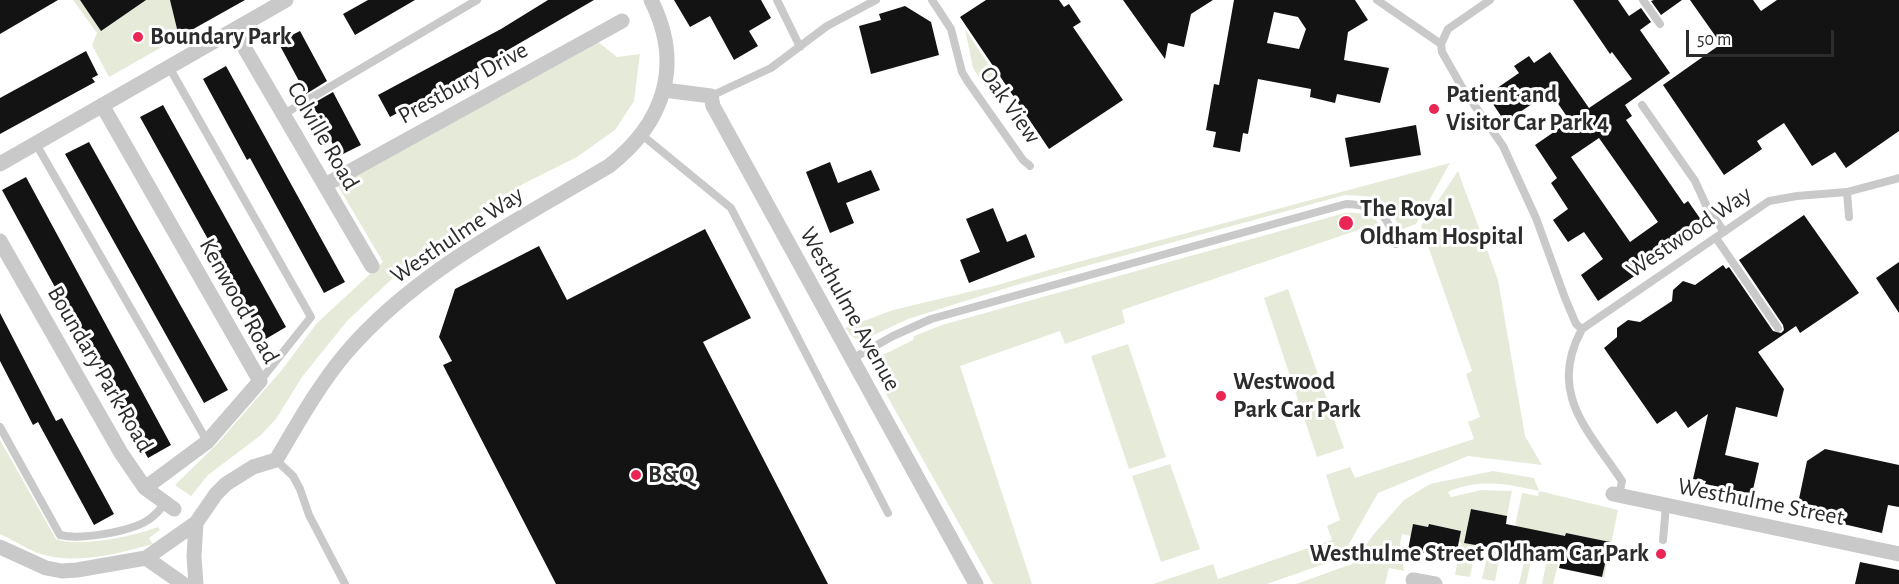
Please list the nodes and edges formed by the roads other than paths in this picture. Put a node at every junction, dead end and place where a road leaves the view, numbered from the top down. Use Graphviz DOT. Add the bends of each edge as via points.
graph roads {
  1 [pos="286,0"];
  2 [pos="477,0"];
  3 [pos="651,0"];
  4 [pos="777,0"];
  5 [pos="876,0"];
  6 [pos="932,0"];
  7 [pos="1377,0"];
  8 [pos="1490,0"];
  9 [pos="1643,0"];
  10 [pos="622,21"];
  11 [pos="1660,24"];
  12 [pos="234,30"];
  13 [pos="1441,44"];
  14 [pos="801,47"];
  15 [pos="169,67"];
  16 [pos="664,90"];
  17 [pos="711,96"];
  18 [pos="102,105"];
  19 [pos="1642,105"];
  20 [pos="284,114"];
  21 [pos="642,135"];
  22 [pos="36,144"];
  23 [pos="0,164"];
  24 [pos="1030,166"];
  25 [pos="1899,178"];
  26 [pos="325,185"];
  27 [pos="1847,192"];
  28 [pos="1849,217"];
  29 [pos="1724,232"];
  30 [pos="1716,238"];
  31 [pos="0,241"];
  32 [pos="1396,244"];
  33 [pos="372,266"];
  34 [pos="1778,328"];
  35 [pos="1582,329"];
  36 [pos="852,359"];
  37 [pos="260,381"];
  38 [pos="0,427"];
  39 [pos="207,442"];
  40 [pos="276,460"];
  41 [pos="145,488"];
  42 [pos="1616,495"];
  43 [pos="170,506"];
  44 [pos="1666,506"];
  45 [pos="888,513"];
  46 [pos="196,523"];
  47 [pos="1663,540"];
  48 [pos="0,547"];
  49 [pos="1899,554"];
  50 [pos="146,558"];
  51 [pos="1413,580"];
  52 [pos="183,584"];
  53 [pos="196,584"];
  54 [pos="345,584"];
  55 [pos="976,584"];
  56 [pos="1432,584"];
  1 -- 12 [label="street"];
  2 -- 20 [label="lane"];
  3 -- 16 [label="street, Westhulme Way" via="661,23 667,55"];
  4 -- 14 [label="lane"];
  5 -- 14 [label="lane" via="827,26"];
  6 -- 24 [label="lane, Oak View" via="951,29 962,72"];
  7 -- 13 [label="lane"];
  8 -- 13 [label="lane" via="1448,29"];
  9 -- 11 [label="lane"];
  10 -- 26 [label="street, Prestbury Drive"];
  12 -- 15 [label="street"];
  12 -- 20 [label="street, Colville Road"];
  13 -- 35 [label="lane" via="1467,96 1503,146 1536,218 1576,324"];
  14 -- 17 [label="lane" via="771,68"];
  15 -- 18 [label="street"];
  15 -- 37 [label="lane" via="311,317"];
  16 -- 17 [label="street"];
  16 -- 21 [label="street, Westhulme Way"];
  17 -- 36 [label="street, Westhulme Avenue"];
  18 -- 22 [label="street"];
  18 -- 37 [label="street, Kenwood Road"];
  19 -- 29 [label="lane" via="1695,181"];
  20 -- 26 [label="street, Colville Road"];
  21 -- 40 [label="street, Westhulme Way" via="609,166 463,254 390,308 345,354 314,396"];
  21 -- 45 [label="lane" via="731,208"];
  22 -- 23 [label="street"];
  22 -- 39 [label="lane"];
  25 -- 27 [label="lane, Westwood Way"];
  26 -- 33 [label="street, Colville Road"];
  27 -- 28 [label="lane"];
  27 -- 29 [label="lane, Westwood Way" via="1769,201"];
  29 -- 30 [label="lane, Westwood Way"];
  30 -- 34 [label="lane"];
  30 -- 35 [label="lane, Westwood Way"];
  31 -- 41 [label="street, Boundary Park Road"];
  32 -- 36 [label="lane" via="1391,226 1379,210 1346,204 931,319"];
  35 -- 42 [label="lane" via="1568,365 1569,388 1583,426 1622,481"];
  36 -- 55 [label="street, Westhulme Avenue"];
  37 -- 39 [label="street, Kenwood Road"];
  38 -- 43 [label="lane" via="60,535 71,538 132,528"];
  39 -- 41 [label="street, Kenwood Road"];
  40 -- 46 [label="street" via="253,467 225,484"];
  40 -- 54 [label="lane" via="293,476"];
  41 -- 43 [label="street, Boundary Park Road"];
  42 -- 44 [label="street, Westhulme Street"];
  44 -- 47 [label="lane"];
  44 -- 49 [label="street, Westhulme Street"];
  46 -- 50 [label="street"];
  46 -- 53 [label="street"];
  48 -- 50 [label="street" via="62,571"];
  50 -- 52 [label="street"];
  51 -- 56 [label="street"];
}
